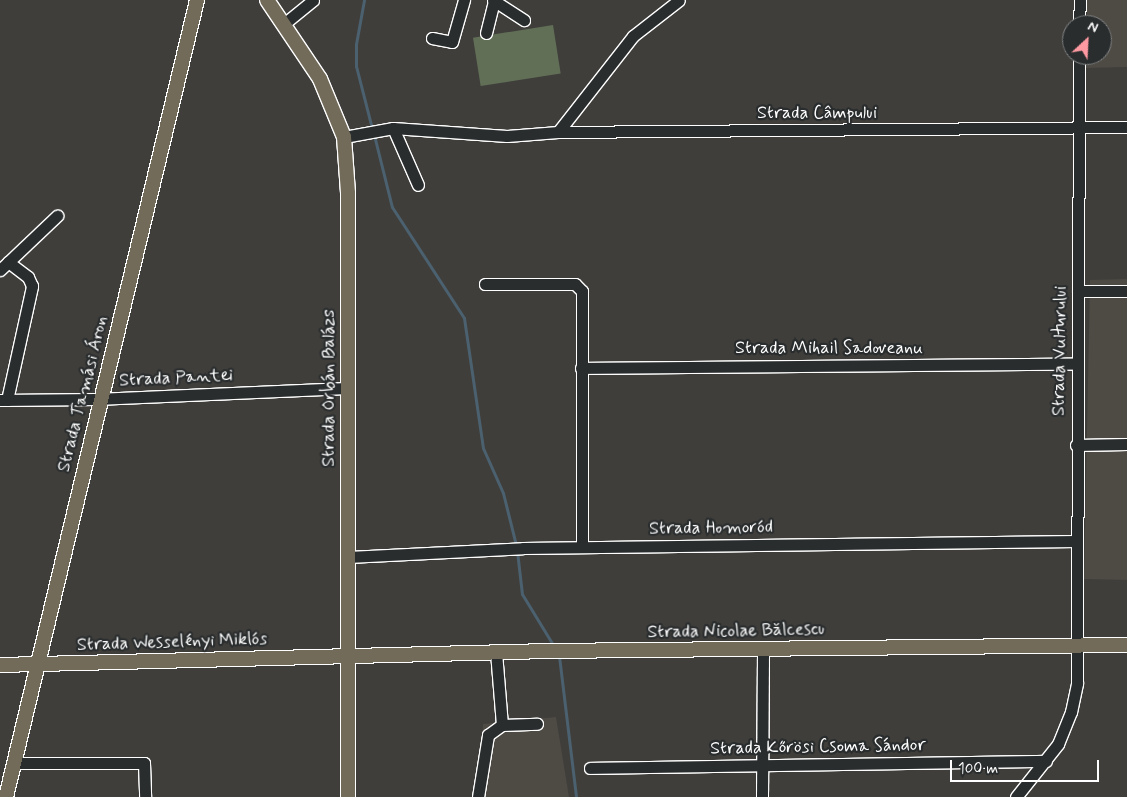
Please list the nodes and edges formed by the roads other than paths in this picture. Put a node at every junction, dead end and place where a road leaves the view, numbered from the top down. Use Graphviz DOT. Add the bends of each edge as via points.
graph roads {
  1 [pos="197,0"];
  2 [pos="267,0"];
  3 [pos="313,0"];
  4 [pos="464,0"];
  5 [pos="494,0"];
  6 [pos="679,0"];
  7 [pos="1080,0"];
  8 [pos="1079,15"];
  9 [pos="524,20"];
  10 [pos="285,23"];
  11 [pos="486,33"];
  12 [pos="432,38"];
  13 [pos="1079,65"];
  14 [pos="1127,127"];
  15 [pos="393,128"];
  16 [pos="1077,129"];
  17 [pos="558,132"];
  18 [pos="344,137"];
  19 [pos="418,184"];
  20 [pos="57,216"];
  21 [pos="4,266"];
  22 [pos="485,284"];
  23 [pos="1078,291"];
  24 [pos="1127,291"];
  25 [pos="1077,364"];
  26 [pos="582,368"];
  27 [pos="347,388"];
  28 [pos="101,399"];
  29 [pos="4,400"];
  30 [pos="1127,444"];
  31 [pos="1076,445"];
  32 [pos="1076,541"];
  33 [pos="582,547"];
  34 [pos="348,556"];
  35 [pos="1127,645"];
  36 [pos="1078,647"];
  37 [pos="763,650"];
  38 [pos="496,652"];
  39 [pos="346,656"];
  40 [pos="0,665"];
  41 [pos="36,665"];
  42 [pos="537,724"];
  43 [pos="502,725"];
  44 [pos="1046,761"];
  45 [pos="14,763"];
  46 [pos="761,766"];
  47 [pos="590,768"];
  48 [pos="6,797"];
  49 [pos="145,797"];
  50 [pos="348,797"];
  51 [pos="478,797"];
  52 [pos="762,797"];
  53 [pos="1016,797"];
  1 -- 28 [label="main road, Strada Tamási Áron"];
  2 -- 10 [label="main road, Strada Orbán Balázs"];
  3 -- 10 [label="street"];
  4 -- 12 [label="street" via="452,42"];
  5 -- 9 [label="street"];
  5 -- 11 [label="street"];
  6 -- 17 [label="street" via="633,36"];
  7 -- 8 [label="street"];
  10 -- 18 [label="main road, Strada Orbán Balázs" via="320,79"];
  13 -- 16 [label="street, Strada Vulturului"];
  14 -- 16 [label="street, Strada Câmpului"];
  15 -- 17 [label="street, Strada Câmpului" via="507,136"];
  15 -- 18 [label="street, Strada Câmpului"];
  15 -- 19 [label="street"];
  16 -- 17 [label="street, Strada Câmpului"];
  16 -- 23 [label="street, Strada Vulturului"];
  18 -- 27 [label="main road, Strada Orbán Balázs" via="348,193"];
  20 -- 21 [label="street, Strada Pantei"];
  21 -- 29 [label="street, Strada Pantei" via="28,277 32,286"];
  22 -- 26 [label="street" via="575,284 581,287"];
  23 -- 24 [label="street"];
  23 -- 25 [label="street, Strada Vulturului"];
  25 -- 26 [label="street, Strada Mihail Sadoveanu"];
  25 -- 31 [label="street, Strada Vulturului"];
  26 -- 33 [label="street"];
  27 -- 28 [label="street, Strada Pantei"];
  27 -- 34 [label="main road, Strada Orbán Balázs"];
  28 -- 29 [label="street, Strada Pantei"];
  28 -- 41 [label="main road, Strada Tamási Áron"];
  30 -- 31 [label="street"];
  31 -- 32 [label="street, Strada Vulturului"];
  32 -- 33 [label="street, Strada Homoród"];
  32 -- 36 [label="street, Strada Vulturului"];
  33 -- 34 [label="street, Strada Homoród"];
  34 -- 39 [label="main road, Strada Orbán Balázs"];
  35 -- 36 [label="main road, Strada Nicolae Bălcescu"];
  36 -- 37 [label="main road, Strada Nicolae Bălcescu"];
  36 -- 44 [label="street, Strada Vulturului" via="1077,683 1071,712"];
  37 -- 38 [label="main road, Strada Nicolae Bălcescu"];
  37 -- 46 [label="street"];
  38 -- 39 [label="main road, Strada Nicolae Bălcescu"];
  38 -- 43 [label="street"];
  39 -- 41 [label="main road, Strada Wesselényi Miklós" via="224,657"];
  39 -- 50 [label="main road, Strada Orbán Balázs"];
  40 -- 41 [label="main road, Strada Wesselényi Miklós"];
  41 -- 45 [label="main road, Strada Tamási Áron"];
  42 -- 43 [label="street"];
  43 -- 51 [label="street" via="488,735"];
  44 -- 46 [label="street, Strada Kőrösi Csoma Sándor"];
  44 -- 53 [label="street, Strada Vulturului"];
  45 -- 48 [label="main road, Strada Tamási Áron"];
  45 -- 49 [label="street" via="144,763"];
  46 -- 47 [label="street, Strada Kőrösi Csoma Sándor"];
  46 -- 52 [label="street"];
}
